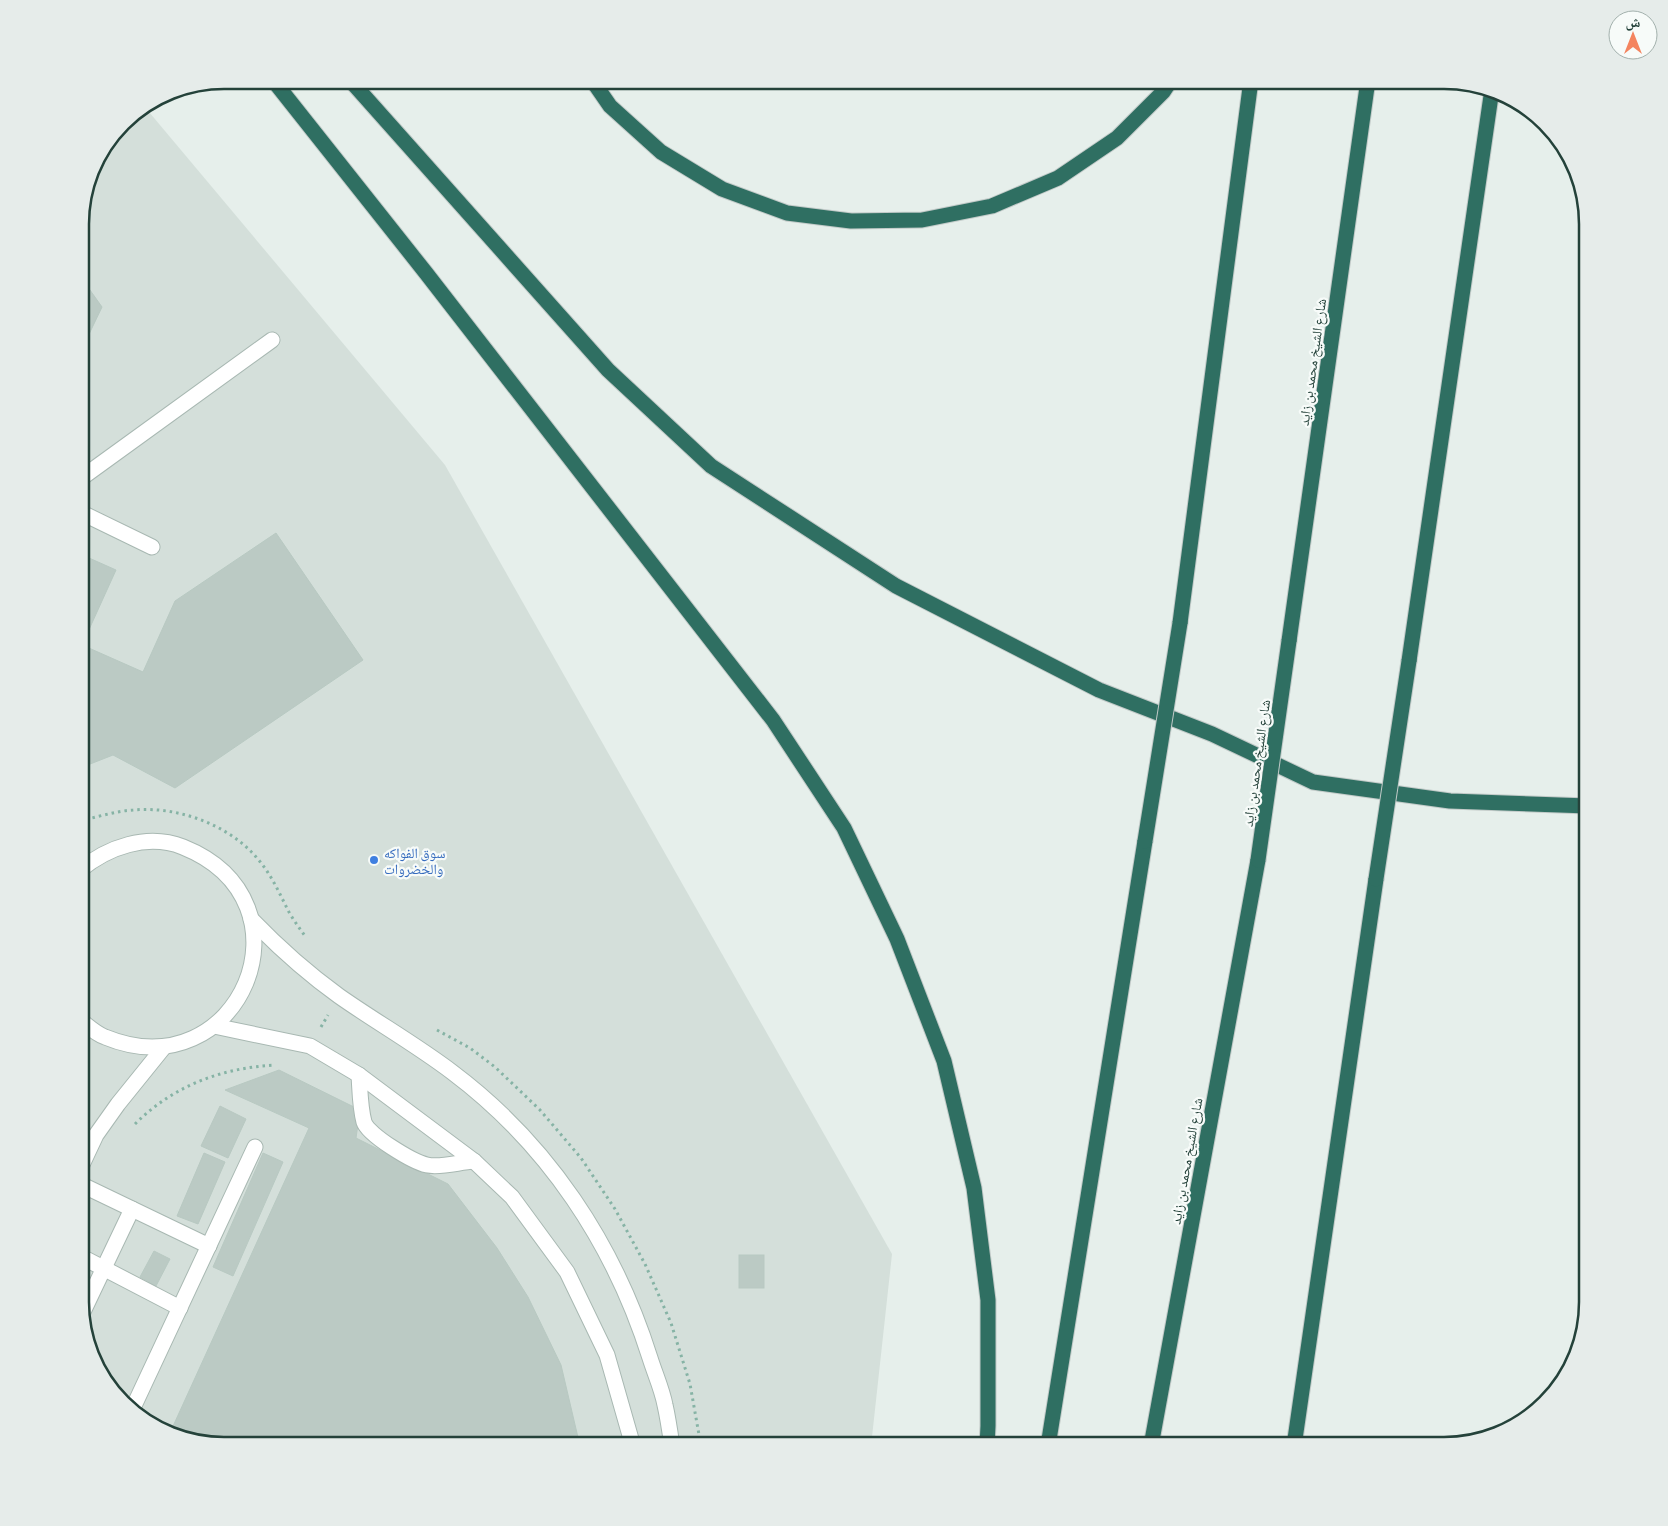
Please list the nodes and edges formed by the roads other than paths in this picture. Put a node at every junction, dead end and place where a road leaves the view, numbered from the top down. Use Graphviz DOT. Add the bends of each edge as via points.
graph roads {
  1 [pos="280,89"];
  2 [pos="358,89"];
  3 [pos="598,89"];
  4 [pos="1165,89"];
  5 [pos="1250,89"];
  6 [pos="1367,89"];
  7 [pos="1491,97"];
  8 [pos="272,340"];
  9 [pos="89,472"];
  10 [pos="89,516"];
  11 [pos="152,547"];
  12 [pos="1579,806"];
  13 [pos="89,857"];
  14 [pos="96,857"];
  15 [pos="89,863"];
  16 [pos="251,919"];
  17 [pos="214,1026"];
  18 [pos="89,1027"];
  19 [pos="164,1047"];
  20 [pos="359,1075"];
  21 [pos="256,1147"];
  22 [pos="89,1150"];
  23 [pos="474,1161"];
  24 [pos="89,1188"];
  25 [pos="132,1209"];
  26 [pos="209,1246"];
  27 [pos="89,1260"];
  28 [pos="104,1268"];
  29 [pos="89,1299"];
  30 [pos="180,1308"];
  31 [pos="135,1404"];
  32 [pos="630,1437"];
  33 [pos="670,1437"];
  34 [pos="987,1437"];
  35 [pos="1049,1437"];
  36 [pos="1153,1437"];
  37 [pos="1295,1437"];
  1 -- 34 [label="highway" via="773,720 844,828 897,939 944,1061 974,1188 988,1300"];
  2 -- 12 [label="highway" via="608,370 711,466 896,586 1099,690 1212,734 1313,782 1450,800"];
  3 -- 4 [label="highway" via="610,106 660,152 722,189 787,213 851,222 922,220 992,206 1058,178 1117,138"];
  5 -- 35 [label="highway, bridge" via="1180,623"];
  6 -- 36 [label="highway, شارع الشيخ محمد بن زايد, bridge" via="1258,860"];
  7 -- 37 [label="highway, bridge"];
  8 -- 9 [label="street"];
  10 -- 11 [label="street"];
  13 -- 14 [label="street"];
  14 -- 15 [label="street"];
  14 -- 16 [label="street" via="122,846 149,841 176,844 194,851 224,872 241,893"];
  16 -- 17 [label="street" via="254,948 249,978 235,1004"];
  16 -- 33 [label="street" via="279,948 339,996 452,1072 502,1114 546,1162 584,1214 616,1271 642,1330 665,1404"];
  17 -- 19 [label="street" via="191,1040"];
  17 -- 20 [label="street" via="310,1046"];
  18 -- 19 [label="street" via="103,1037 133,1046"];
  19 -- 22 [label="street" via="118,1104"];
  20 -- 23 [label="street"];
  20 -- 23 [label="street" via="364,1123 374,1134 429,1166"];
  21 -- 26 [label="street"];
  23 -- 32 [label="street" via="512,1197 567,1272 607,1355"];
  24 -- 25 [label="street"];
  25 -- 26 [label="street"];
  25 -- 28 [label="street"];
  26 -- 30 [label="street"];
  27 -- 28 [label="street"];
  28 -- 29 [label="street"];
  28 -- 30 [label="street"];
  30 -- 31 [label="street"];
}
